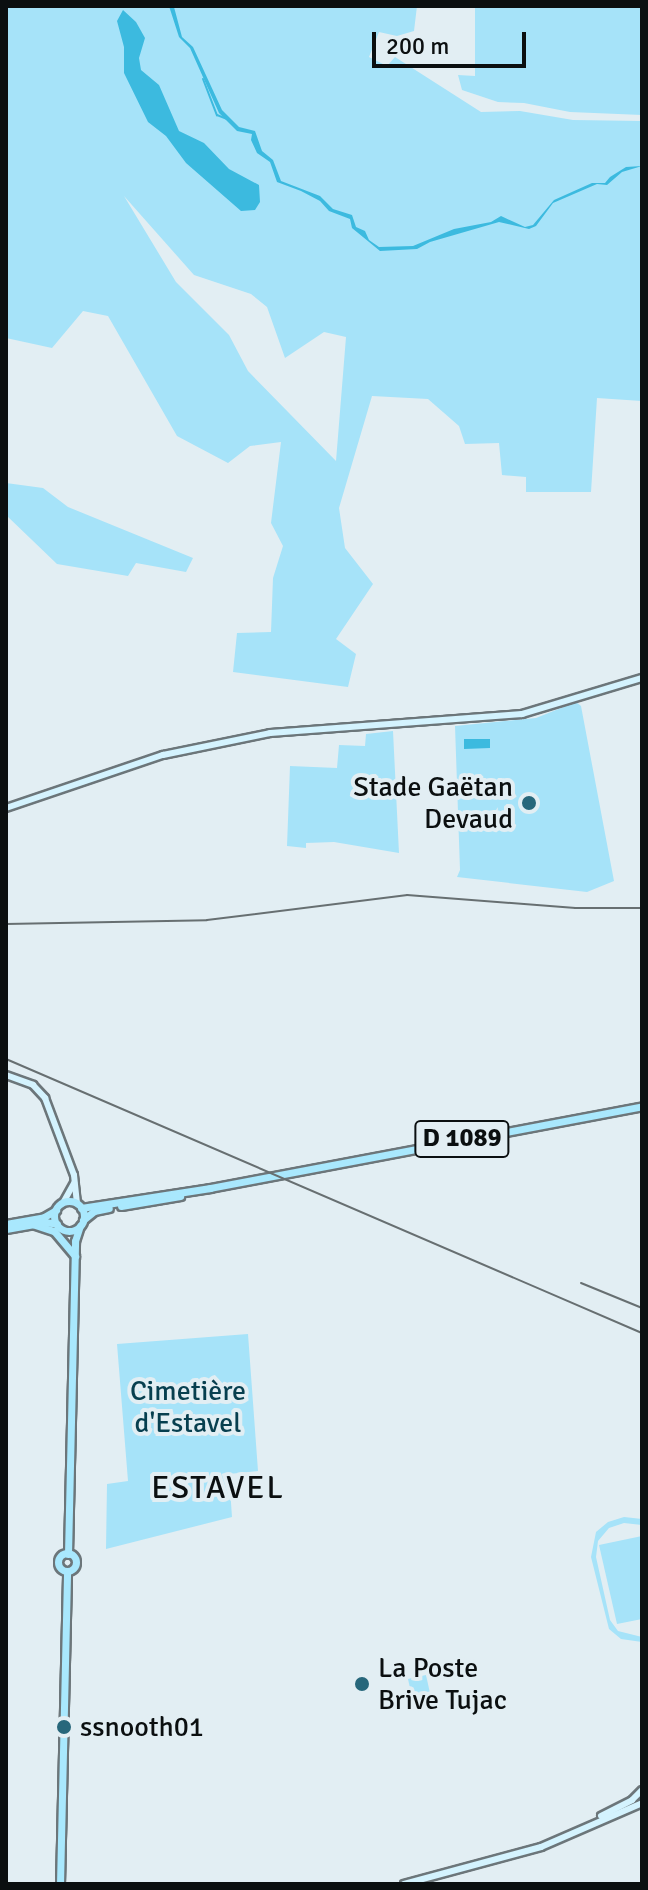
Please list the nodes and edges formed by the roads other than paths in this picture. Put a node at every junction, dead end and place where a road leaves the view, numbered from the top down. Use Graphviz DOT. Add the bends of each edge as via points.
graph roads {
  1 [pos="642,678"];
  2 [pos="6,808"];
  3 [pos="6,1075"];
  4 [pos="642,1106"];
  5 [pos="75,1179"];
  6 [pos="196,1190"];
  7 [pos="63,1203"];
  8 [pos="79,1206"];
  9 [pos="56,1210"];
  10 [pos="81,1223"];
  11 [pos="32,1224"];
  12 [pos="6,1226"];
  13 [pos="60,1227"];
  14 [pos="75,1241"];
  15 [pos="75,1256"];
  16 [pos="68,1554"];
  17 [pos="67,1571"];
  18 [pos="640,1792"];
  19 [pos="642,1803"];
  20 [pos="433,1876"];
  21 [pos="60,1884"];
  22 [pos="404,1884"];
  1 -- 2 [label="main road" via="522,714 273,733 163,755"];
  3 -- 5 [label="main road" via="40,1090"];
  4 -- 6 [label="main road, D 1089"];
  5 -- 7 [label="main road"];
  5 -- 8 [label="main road"];
  6 -- 8 [label="main road, D 1089"];
  6 -- 10 [label="main road, D 1089" via="94,1211"];
  7 -- 8 [label="main road"];
  7 -- 9 [label="main road"];
  8 -- 10 [label="main road"];
  9 -- 12 [label="main road"];
  9 -- 13 [label="main road"];
  10 -- 13 [label="main road"];
  10 -- 14 [label="main road"];
  11 -- 12 [label="main road"];
  11 -- 13 [label="main road"];
  11 -- 15 [label="main road" via="54,1231"];
  13 -- 14 [label="main road"];
  14 -- 15 [label="main road"];
  15 -- 16 [label="main road"];
  16 -- 17 [label="main road" via="59,1562"];
  16 -- 17 [label="main road" via="76,1564"];
  17 -- 21 [label="main road"];
  18 -- 19 [label="main road"];
  18 -- 20 [label="main road" via="539,1845"];
  19 -- 20 [label="main road" via="541,1847"];
  20 -- 22 [label="main road"];
}
